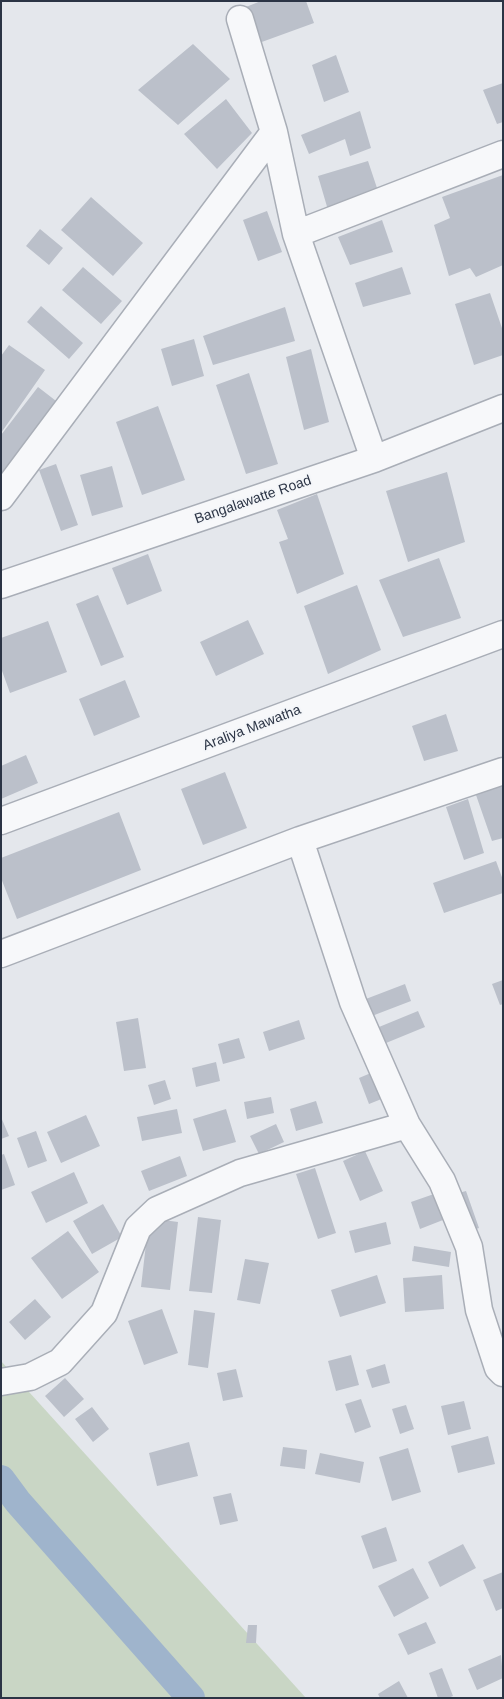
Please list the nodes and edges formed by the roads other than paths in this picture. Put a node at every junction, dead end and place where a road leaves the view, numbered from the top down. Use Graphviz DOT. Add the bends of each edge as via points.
graph roads {
  1 [pos="240,19"];
  2 [pos="274,132"];
  3 [pos="503,154"];
  4 [pos="296,234"];
  5 [pos="503,408"];
  6 [pos="374,459"];
  7 [pos="1,497"];
  8 [pos="1,585"];
  9 [pos="503,634"];
  10 [pos="503,771"];
  11 [pos="1,822"];
  12 [pos="300,840"];
  13 [pos="1,954"];
  14 [pos="407,1125"];
  15 [pos="503,1373"];
  16 [pos="1,1382"];
  1 -- 2 [label="street"];
  2 -- 4 [label="street"];
  2 -- 7 [label="street"];
  3 -- 4 [label="street"];
  4 -- 6 [label="street"];
  5 -- 6 [label="street, Bangalawatte Road"];
  6 -- 8 [label="street, Bangalawatte Road"];
  9 -- 11 [label="street, Araliya Mawatha"];
  10 -- 12 [label="street"];
  12 -- 13 [label="street"];
  12 -- 14 [label="street" via="353,1002"];
  14 -- 15 [label="street" via="442,1181 469,1247 479,1310 498,1368"];
  14 -- 16 [label="street" via="240,1173 157,1210 138,1228 104,1313 67,1355 60,1362 30,1376"];
}
